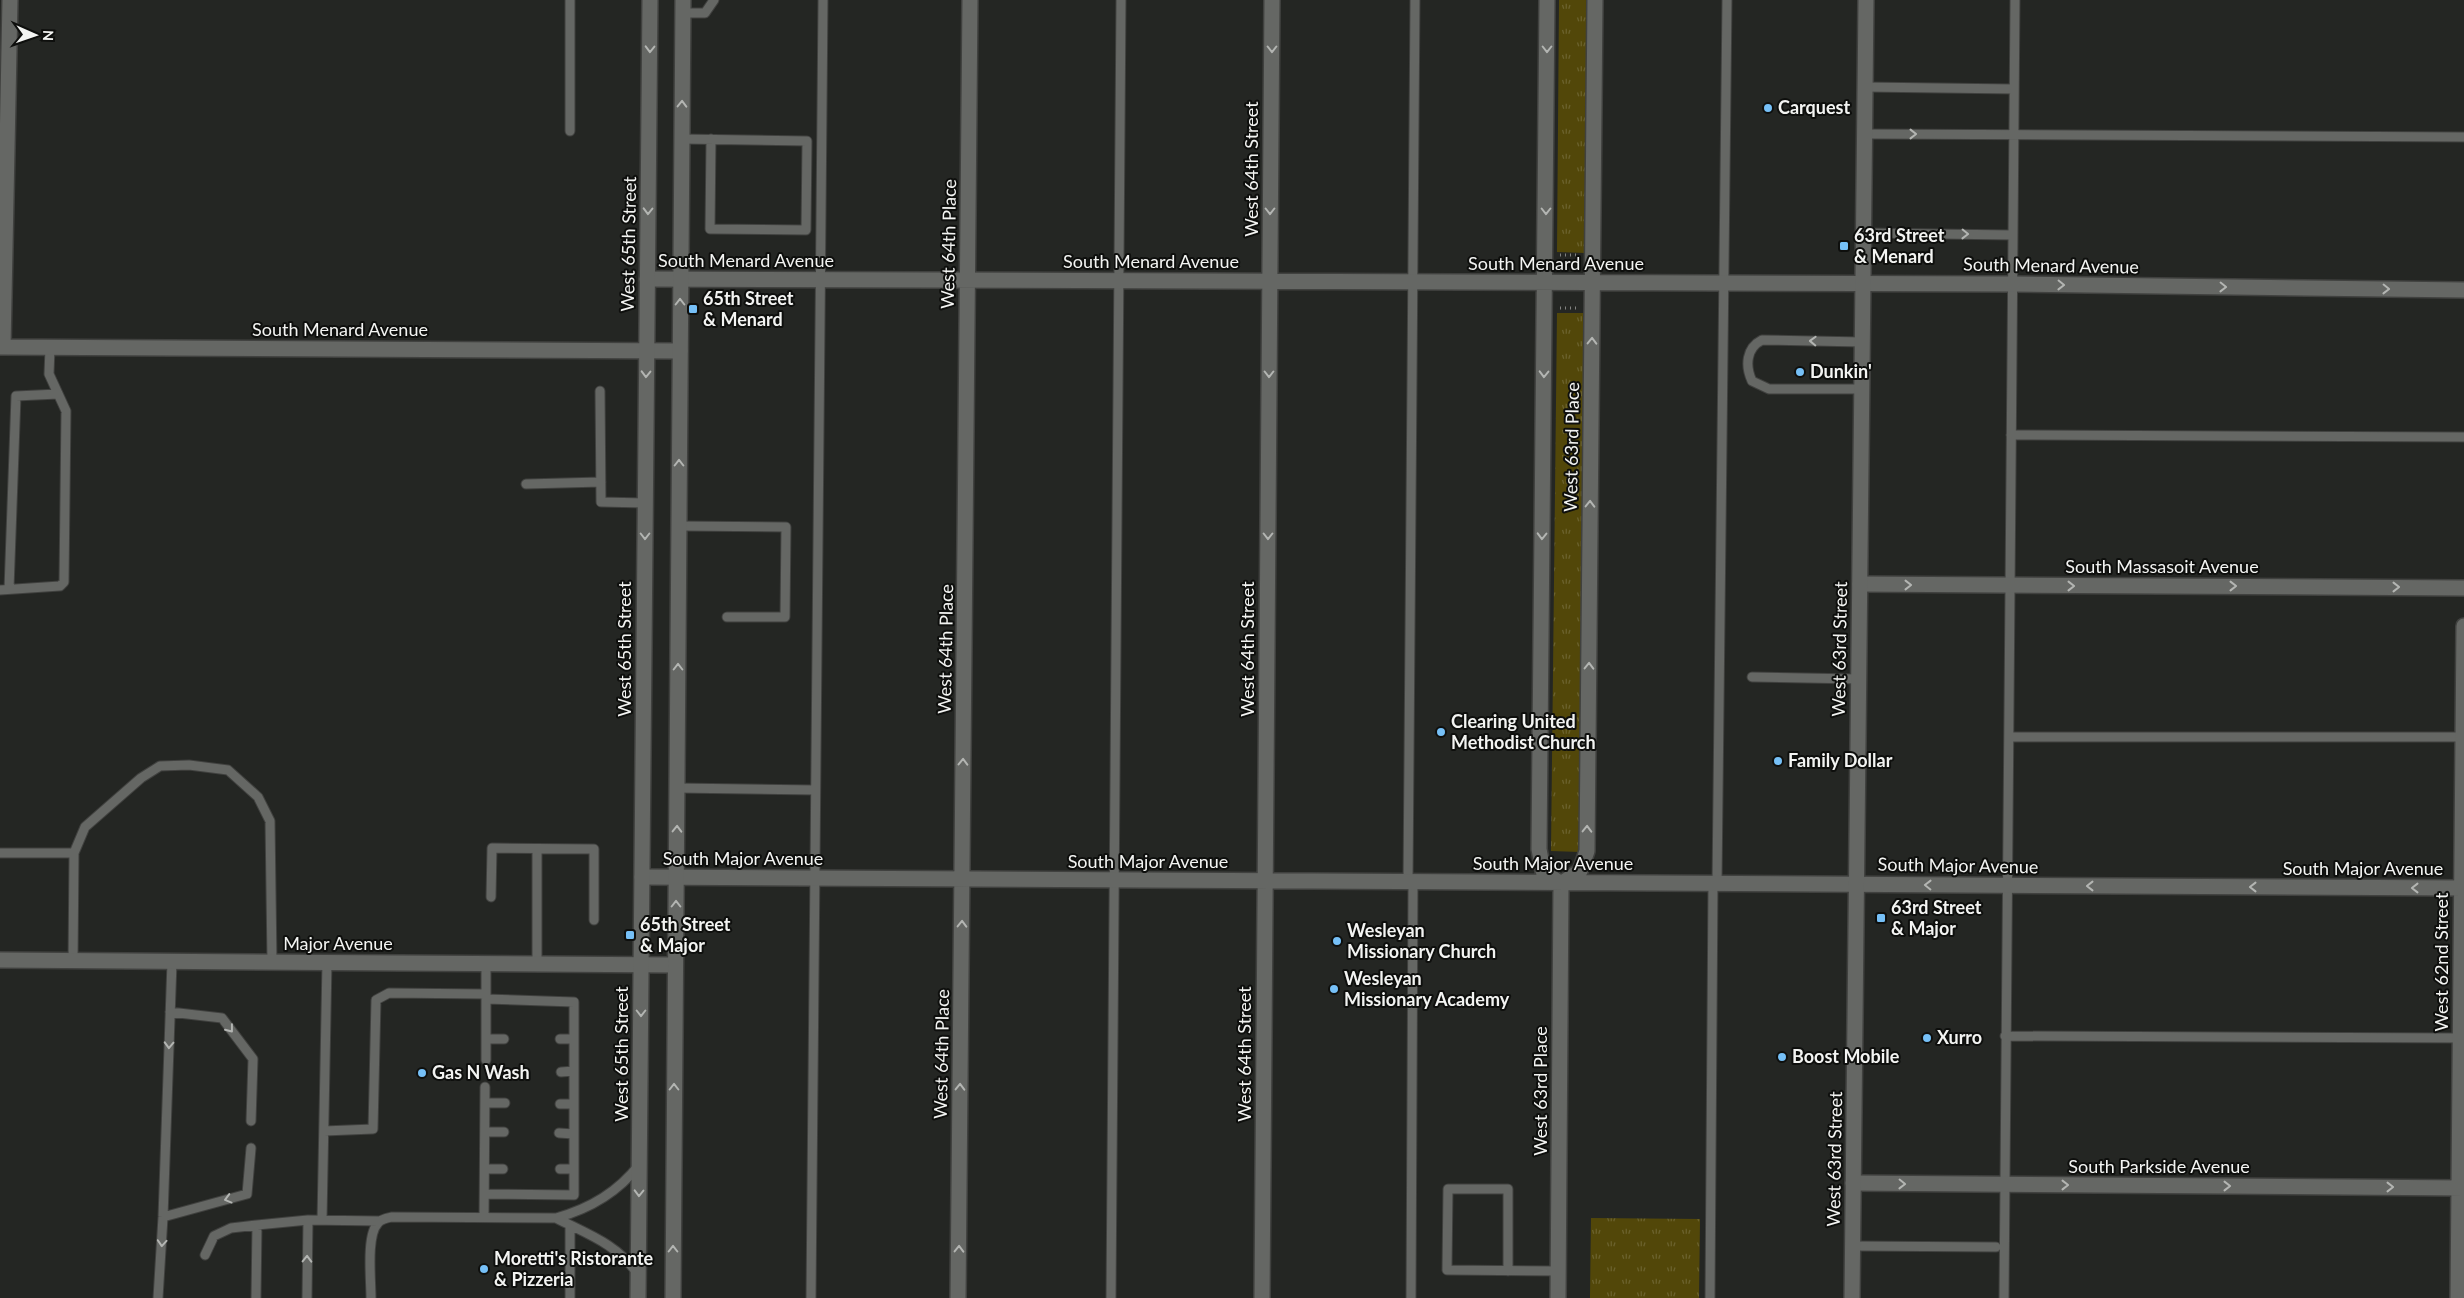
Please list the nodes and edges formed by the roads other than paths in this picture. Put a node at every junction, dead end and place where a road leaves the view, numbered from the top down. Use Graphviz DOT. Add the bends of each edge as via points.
graph roads {
  1 [pos="10,0"];
  2 [pos="570,0"];
  3 [pos="650,0"];
  4 [pos="714,0"];
  5 [pos="823,0"];
  6 [pos="970,0"];
  7 [pos="1121,0"];
  8 [pos="1272,0"];
  9 [pos="1415,0"];
  10 [pos="1547,0"];
  11 [pos="1595,0"];
  12 [pos="1727,0"];
  13 [pos="1866,0"];
  14 [pos="2015,0"];
  15 [pos="683,7"];
  16 [pos="1865,87"];
  17 [pos="2014,89"];
  18 [pos="570,130"];
  19 [pos="1864,134"];
  20 [pos="2014,135"];
  21 [pos="2464,137"];
  22 [pos="682,139"];
  23 [pos="711,140"];
  24 [pos="807,166"];
  25 [pos="822,166"];
  26 [pos="1863,233"];
  27 [pos="2013,234"];
  28 [pos="3,242"];
  29 [pos="648,279"];
  30 [pos="680,279"];
  31 [pos="821,280"];
  32 [pos="968,280"];
  33 [pos="1119,281"];
  34 [pos="1270,281"];
  35 [pos="1413,282"];
  36 [pos="1545,282"];
  37 [pos="1592,283"];
  38 [pos="1724,283"];
  39 [pos="1863,284"];
  40 [pos="2012,284"];
  41 [pos="2464,290"];
  42 [pos="1862,342"];
  43 [pos="2,347"];
  44 [pos="50,348"];
  45 [pos="647,350"];
  46 [pos="680,351"];
  47 [pos="1862,389"];
  48 [pos="600,391"];
  49 [pos="58,394"];
  50 [pos="2011,435"];
  51 [pos="2464,436"];
  52 [pos="601,482"];
  53 [pos="526,484"];
  54 [pos="645,503"];
  55 [pos="679,526"];
  56 [pos="1860,584"];
  57 [pos="2010,585"];
  58 [pos="2464,588"];
  59 [pos="5,589"];
  60 [pos="727,617"];
  61 [pos="2464,626"];
  62 [pos="1752,677"];
  63 [pos="1859,679"];
  64 [pos="2008,737"];
  65 [pos="2463,737"];
  66 [pos="677,788"];
  67 [pos="815,790"];
  68 [pos="537,849"];
  69 [pos="0,853"];
  70 [pos="74,853"];
  71 [pos="642,878"];
  72 [pos="676,878"];
  73 [pos="814,878"];
  74 [pos="962,879"];
  75 [pos="1114,880"];
  76 [pos="1265,881"];
  77 [pos="1411,883"];
  78 [pos="1715,883"];
  79 [pos="1561,884"];
  80 [pos="1856,884"];
  81 [pos="2007,886"];
  82 [pos="2463,888"];
  83 [pos="491,897"];
  84 [pos="594,920"];
  85 [pos="0,960"];
  86 [pos="73,961"];
  87 [pos="172,962"];
  88 [pos="272,962"];
  89 [pos="327,962"];
  90 [pos="486,963"];
  91 [pos="537,964"];
  92 [pos="641,964"];
  93 [pos="675,965"];
  94 [pos="486,997"];
  95 [pos="170,1012"];
  96 [pos="2005,1036"];
  97 [pos="2462,1038"];
  98 [pos="486,1039"];
  99 [pos="504,1039"];
  100 [pos="560,1039"];
  101 [pos="574,1039"];
  102 [pos="486,1060"];
  103 [pos="574,1071"];
  104 [pos="561,1072"];
  105 [pos="485,1087"];
  106 [pos="486,1103"];
  107 [pos="504,1103"];
  108 [pos="560,1104"];
  109 [pos="574,1104"];
  110 [pos="252,1121"];
  111 [pos="324,1131"];
  112 [pos="485,1132"];
  113 [pos="504,1132"];
  114 [pos="559,1133"];
  115 [pos="574,1134"];
  116 [pos="251,1148"];
  117 [pos="640,1164"];
  118 [pos="503,1169"];
  119 [pos="560,1169"];
  120 [pos="574,1169"];
  121 [pos="485,1170"];
  122 [pos="1854,1183"];
  123 [pos="2004,1185"];
  124 [pos="2461,1188"];
  125 [pos="485,1194"];
  126 [pos="574,1195"];
  127 [pos="574,1213"];
  128 [pos="164,1217"];
  129 [pos="484,1217"];
  130 [pos="556,1218"];
  131 [pos="308,1220"];
  132 [pos="322,1220"];
  133 [pos="379,1221"];
  134 [pos="257,1225"];
  135 [pos="570,1225"];
  136 [pos="1853,1246"];
  137 [pos="1996,1247"];
  138 [pos="206,1255"];
  139 [pos="1508,1271"];
  140 [pos="1558,1271"];
  141 [pos="638,1274"];
  142 [pos="158,1298"];
  143 [pos="256,1298"];
  144 [pos="306,1298"];
  145 [pos="370,1298"];
  146 [pos="570,1298"];
  147 [pos="638,1298"];
  148 [pos="673,1298"];
  149 [pos="811,1298"];
  150 [pos="958,1298"];
  151 [pos="1111,1298"];
  152 [pos="1262,1298"];
  153 [pos="1411,1298"];
  154 [pos="1558,1298"];
  155 [pos="1710,1298"];
  156 [pos="1852,1298"];
  157 [pos="2004,1298"];
  158 [pos="2458,1298"];
  1 -- 28 [label="street"];
  2 -- 18 [label="lane"];
  3 -- 29 [label="street, West 65th Street, one-way"];
  4 -- 15 [label="lane" via="705,13"];
  5 -- 25 [label="lane"];
  6 -- 32 [label="street, West 64th Place"];
  7 -- 33 [label="lane"];
  8 -- 34 [label="street, West 64th Street, one-way"];
  9 -- 35 [label="lane"];
  10 -- 36 [label="street, West 63rd Place, one-way"];
  11 -- 37 [label="street, West 63rd Place"];
  12 -- 38 [label="lane"];
  13 -- 16 [label="street, West 63rd Street"];
  14 -- 17 [label="lane"];
  22 -- 15 [label="street, one-way"];
  16 -- 17 [label="lane"];
  16 -- 19 [label="street, West 63rd Street"];
  17 -- 20 [label="lane"];
  19 -- 20 [label="lane, one-way"];
  19 -- 26 [label="street, West 63rd Street"];
  20 -- 21 [label="lane"];
  20 -- 27 [label="lane"];
  22 -- 23 [label="lane"];
  22 -- 30 [label="street"];
  23 -- 24 [label="lane" via="807,141"];
  23 -- 24 [label="lane" via="710,229 806,230"];
  24 -- 25 [label="lane"];
  25 -- 31 [label="lane"];
  26 -- 27 [label="lane, one-way"];
  26 -- 39 [label="street, West 63rd Street"];
  27 -- 40 [label="lane"];
  28 -- 43 [label="street"];
  29 -- 30 [label="street, South Menard Avenue"];
  29 -- 45 [label="street, West 65th Street"];
  30 -- 31 [label="street, South Menard Avenue"];
  46 -- 30 [label="street, one-way"];
  31 -- 32 [label="street, South Menard Avenue"];
  31 -- 67 [label="lane"];
  32 -- 33 [label="street, South Menard Avenue"];
  74 -- 32 [label="street, West 64th Place, one-way"];
  33 -- 34 [label="street, South Menard Avenue"];
  33 -- 75 [label="lane"];
  34 -- 35 [label="street, South Menard Avenue"];
  34 -- 76 [label="street, West 64th Street, one-way"];
  35 -- 36 [label="street, South Menard Avenue"];
  35 -- 77 [label="lane"];
  36 -- 37 [label="street, South Menard Avenue"];
  36 -- 79 [label="street, West 63rd Place, one-way" via="1539,849 1543,871"];
  37 -- 38 [label="street, South Menard Avenue"];
  79 -- 37 [label="street, West 63rd Place, one-way" via="1580,871 1587,851"];
  38 -- 39 [label="street, South Menard Avenue"];
  38 -- 78 [label="lane"];
  39 -- 40 [label="street, South Menard Avenue"];
  39 -- 42 [label="street, West 63rd Street"];
  40 -- 41 [label="street, South Menard Avenue, one-way"];
  40 -- 50 [label="lane"];
  42 -- 47 [label="street, West 63rd Street"];
  42 -- 47 [label="lane, one-way" via="1762,340 1755,344 1748,361 1752,381 1769,389"];
  43 -- 44 [label="street, South Menard Avenue"];
  44 -- 45 [label="street, South Menard Avenue"];
  44 -- 49 [label="lane" via="49,374"];
  45 -- 46 [label="street, South Menard Avenue"];
  45 -- 54 [label="street, West 65th Street, one-way"];
  55 -- 46 [label="street, one-way"];
  47 -- 56 [label="street, West 63rd Street"];
  48 -- 52 [label="lane"];
  49 -- 59 [label="lane" via="16,396"];
  49 -- 59 [label="lane" via="66,412 64,582 60,586"];
  50 -- 51 [label="lane"];
  50 -- 57 [label="lane"];
  52 -- 53 [label="lane"];
  52 -- 54 [label="lane" via="601,502"];
  54 -- 71 [label="street, West 65th Street, one-way"];
  55 -- 60 [label="lane" via="786,526 785,617"];
  66 -- 55 [label="street, one-way"];
  56 -- 57 [label="street, South Massasoit Avenue, one-way"];
  56 -- 63 [label="street, West 63rd Street"];
  57 -- 58 [label="street, South Massasoit Avenue, one-way"];
  57 -- 64 [label="lane"];
  61 -- 65 [label="street, West 62nd Street"];
  62 -- 63 [label="lane"];
  63 -- 80 [label="street, West 63rd Street"];
  64 -- 65 [label="lane"];
  64 -- 81 [label="lane"];
  65 -- 82 [label="street, West 62nd Street"];
  66 -- 67 [label="lane"];
  72 -- 66 [label="street, one-way"];
  67 -- 73 [label="lane"];
  68 -- 83 [label="lane" via="492,848"];
  68 -- 84 [label="lane" via="594,849"];
  68 -- 91 [label="lane"];
  69 -- 70 [label="lane"];
  70 -- 86 [label="lane"];
  70 -- 88 [label="lane" via="85,827 141,778 160,766 189,765 228,770 258,797 270,821"];
  71 -- 72 [label="street, South Major Avenue"];
  71 -- 92 [label="street, West 65th Street"];
  72 -- 73 [label="street, South Major Avenue"];
  93 -- 72 [label="street, one-way"];
  73 -- 74 [label="street, South Major Avenue"];
  73 -- 149 [label="lane"];
  74 -- 75 [label="street, South Major Avenue"];
  150 -- 74 [label="street, West 64th Place, one-way"];
  75 -- 76 [label="street, South Major Avenue"];
  75 -- 151 [label="lane"];
  76 -- 77 [label="street, South Major Avenue"];
  76 -- 152 [label="street, West 64th Street"];
  77 -- 79 [label="street, South Major Avenue"];
  77 -- 153 [label="lane"];
  78 -- 79 [label="street, South Major Avenue"];
  78 -- 80 [label="street, South Major Avenue"];
  78 -- 155 [label="lane"];
  79 -- 140 [label="street, West 63rd Place"];
  81 -- 80 [label="street, South Major Avenue, one-way"];
  80 -- 122 [label="street, West 63rd Street"];
  82 -- 81 [label="street, South Major Avenue, one-way"];
  81 -- 96 [label="lane"];
  82 -- 97 [label="street, West 62nd Street"];
  85 -- 86 [label="street, Major Avenue"];
  86 -- 87 [label="street, Major Avenue"];
  87 -- 88 [label="street, Major Avenue"];
  87 -- 95 [label="lane"];
  88 -- 89 [label="street, Major Avenue"];
  89 -- 90 [label="street, Major Avenue"];
  89 -- 111 [label="lane"];
  90 -- 91 [label="street, Major Avenue"];
  90 -- 94 [label="lane"];
  91 -- 92 [label="street, Major Avenue"];
  92 -- 93 [label="street, Major Avenue"];
  92 -- 117 [label="street, West 65th Street, one-way"];
  148 -- 93 [label="street, one-way"];
  94 -- 98 [label="lane"];
  94 -- 101 [label="lane" via="574,1002"];
  94 -- 111 [label="lane" via="389,993 376,1000 373,1129"];
  95 -- 110 [label="lane, one-way" via="222,1018 253,1059"];
  95 -- 128 [label="lane, one-way"];
  96 -- 97 [label="lane"];
  96 -- 123 [label="lane"];
  97 -- 124 [label="street, West 62nd Street"];
  98 -- 99 [label="lane"];
  98 -- 102 [label="lane"];
  100 -- 101 [label="lane"];
  101 -- 103 [label="lane"];
  103 -- 104 [label="lane"];
  103 -- 109 [label="lane"];
  105 -- 106 [label="lane"];
  106 -- 107 [label="lane"];
  106 -- 112 [label="lane"];
  108 -- 109 [label="lane"];
  109 -- 115 [label="lane"];
  111 -- 132 [label="lane"];
  112 -- 113 [label="lane"];
  112 -- 121 [label="lane"];
  114 -- 115 [label="lane"];
  115 -- 120 [label="lane"];
  116 -- 128 [label="lane, one-way" via="247,1194"];
  117 -- 127 [label="lane" via="603,1198"];
  117 -- 141 [label="street, West 65th Street, one-way"];
  118 -- 121 [label="lane"];
  119 -- 120 [label="lane"];
  120 -- 126 [label="lane"];
  121 -- 125 [label="lane"];
  122 -- 123 [label="street, South Parkside Avenue, one-way"];
  122 -- 136 [label="street, West 63rd Street"];
  123 -- 124 [label="street, South Parkside Avenue, one-way"];
  123 -- 157 [label="lane"];
  124 -- 158 [label="street, West 62nd Street"];
  125 -- 126 [label="lane"];
  125 -- 129 [label="lane"];
  126 -- 127 [label="lane"];
  127 -- 130 [label="lane"];
  128 -- 142 [label="lane, one-way"];
  129 -- 130 [label="lane"];
  129 -- 133 [label="lane" via="392,1217"];
  130 -- 135 [label="lane"];
  131 -- 132 [label="lane"];
  131 -- 134 [label="lane"];
  144 -- 131 [label="lane, one-way"];
  132 -- 133 [label="lane"];
  133 -- 145 [label="lane" via="371,1242"];
  134 -- 138 [label="lane" via="231,1228 214,1236"];
  134 -- 143 [label="lane"];
  135 -- 141 [label="lane" via="603,1240 627,1259"];
  135 -- 146 [label="lane"];
  136 -- 137 [label="lane"];
  136 -- 156 [label="street, West 63rd Street"];
  139 -- 139 [label="lane" via="1508,1189 1448,1189 1447,1270"];
  139 -- 140 [label="lane"];
  140 -- 154 [label="street, West 63rd Place"];
  141 -- 147 [label="street, West 65th Street"];
}
